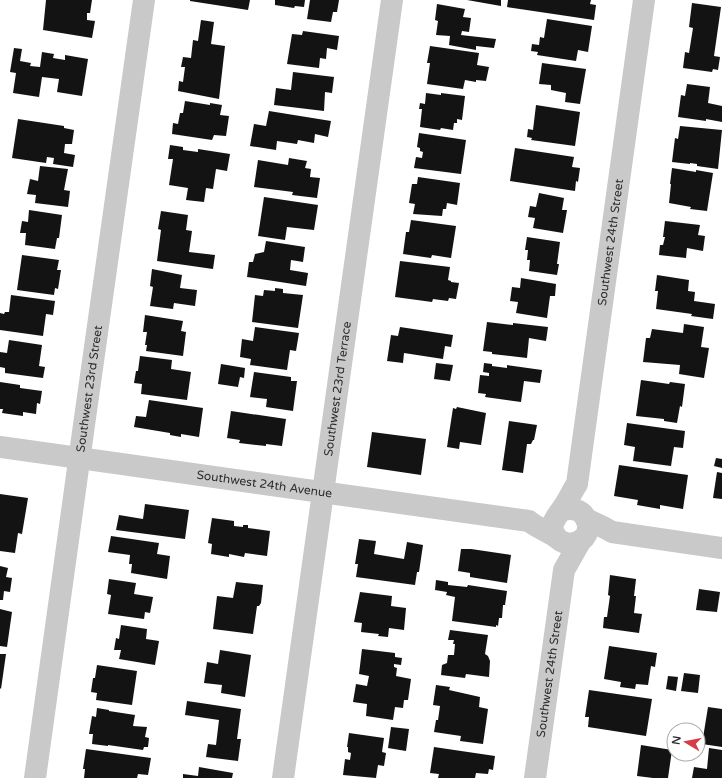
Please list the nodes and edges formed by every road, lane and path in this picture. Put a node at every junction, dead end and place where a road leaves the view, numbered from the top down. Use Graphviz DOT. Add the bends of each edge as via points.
graph roads {
  1 [pos="144,0"];
  2 [pos="392,0"];
  3 [pos="644,0"];
  4 [pos="0,447"];
  5 [pos="80,458"];
  6 [pos="323,492"];
  7 [pos="571,527"];
  8 [pos="722,548"];
  9 [pos="35,778"];
  10 [pos="283,778"];
  11 [pos="535,778"];
  1 -- 5 [label="street, Southwest 23rd Street"];
  2 -- 6 [label="street, Southwest 23rd Terrace"];
  3 -- 7 [label="street, Southwest 24th Street"];
  4 -- 5 [label="street, Southwest 24th Avenue"];
  5 -- 6 [label="street, Southwest 24th Avenue"];
  5 -- 9 [label="street, Southwest 23rd Street"];
  6 -- 7 [label="street, Southwest 24th Avenue" via="529,521 542,528"];
  6 -- 10 [label="street, Southwest 23rd Terrace"];
  7 -- 8 [label="street, Southwest 24th Avenue" via="605,528 612,532"];
  7 -- 11 [label="street, Southwest 24th Street" via="562,562 564,570"];
}
